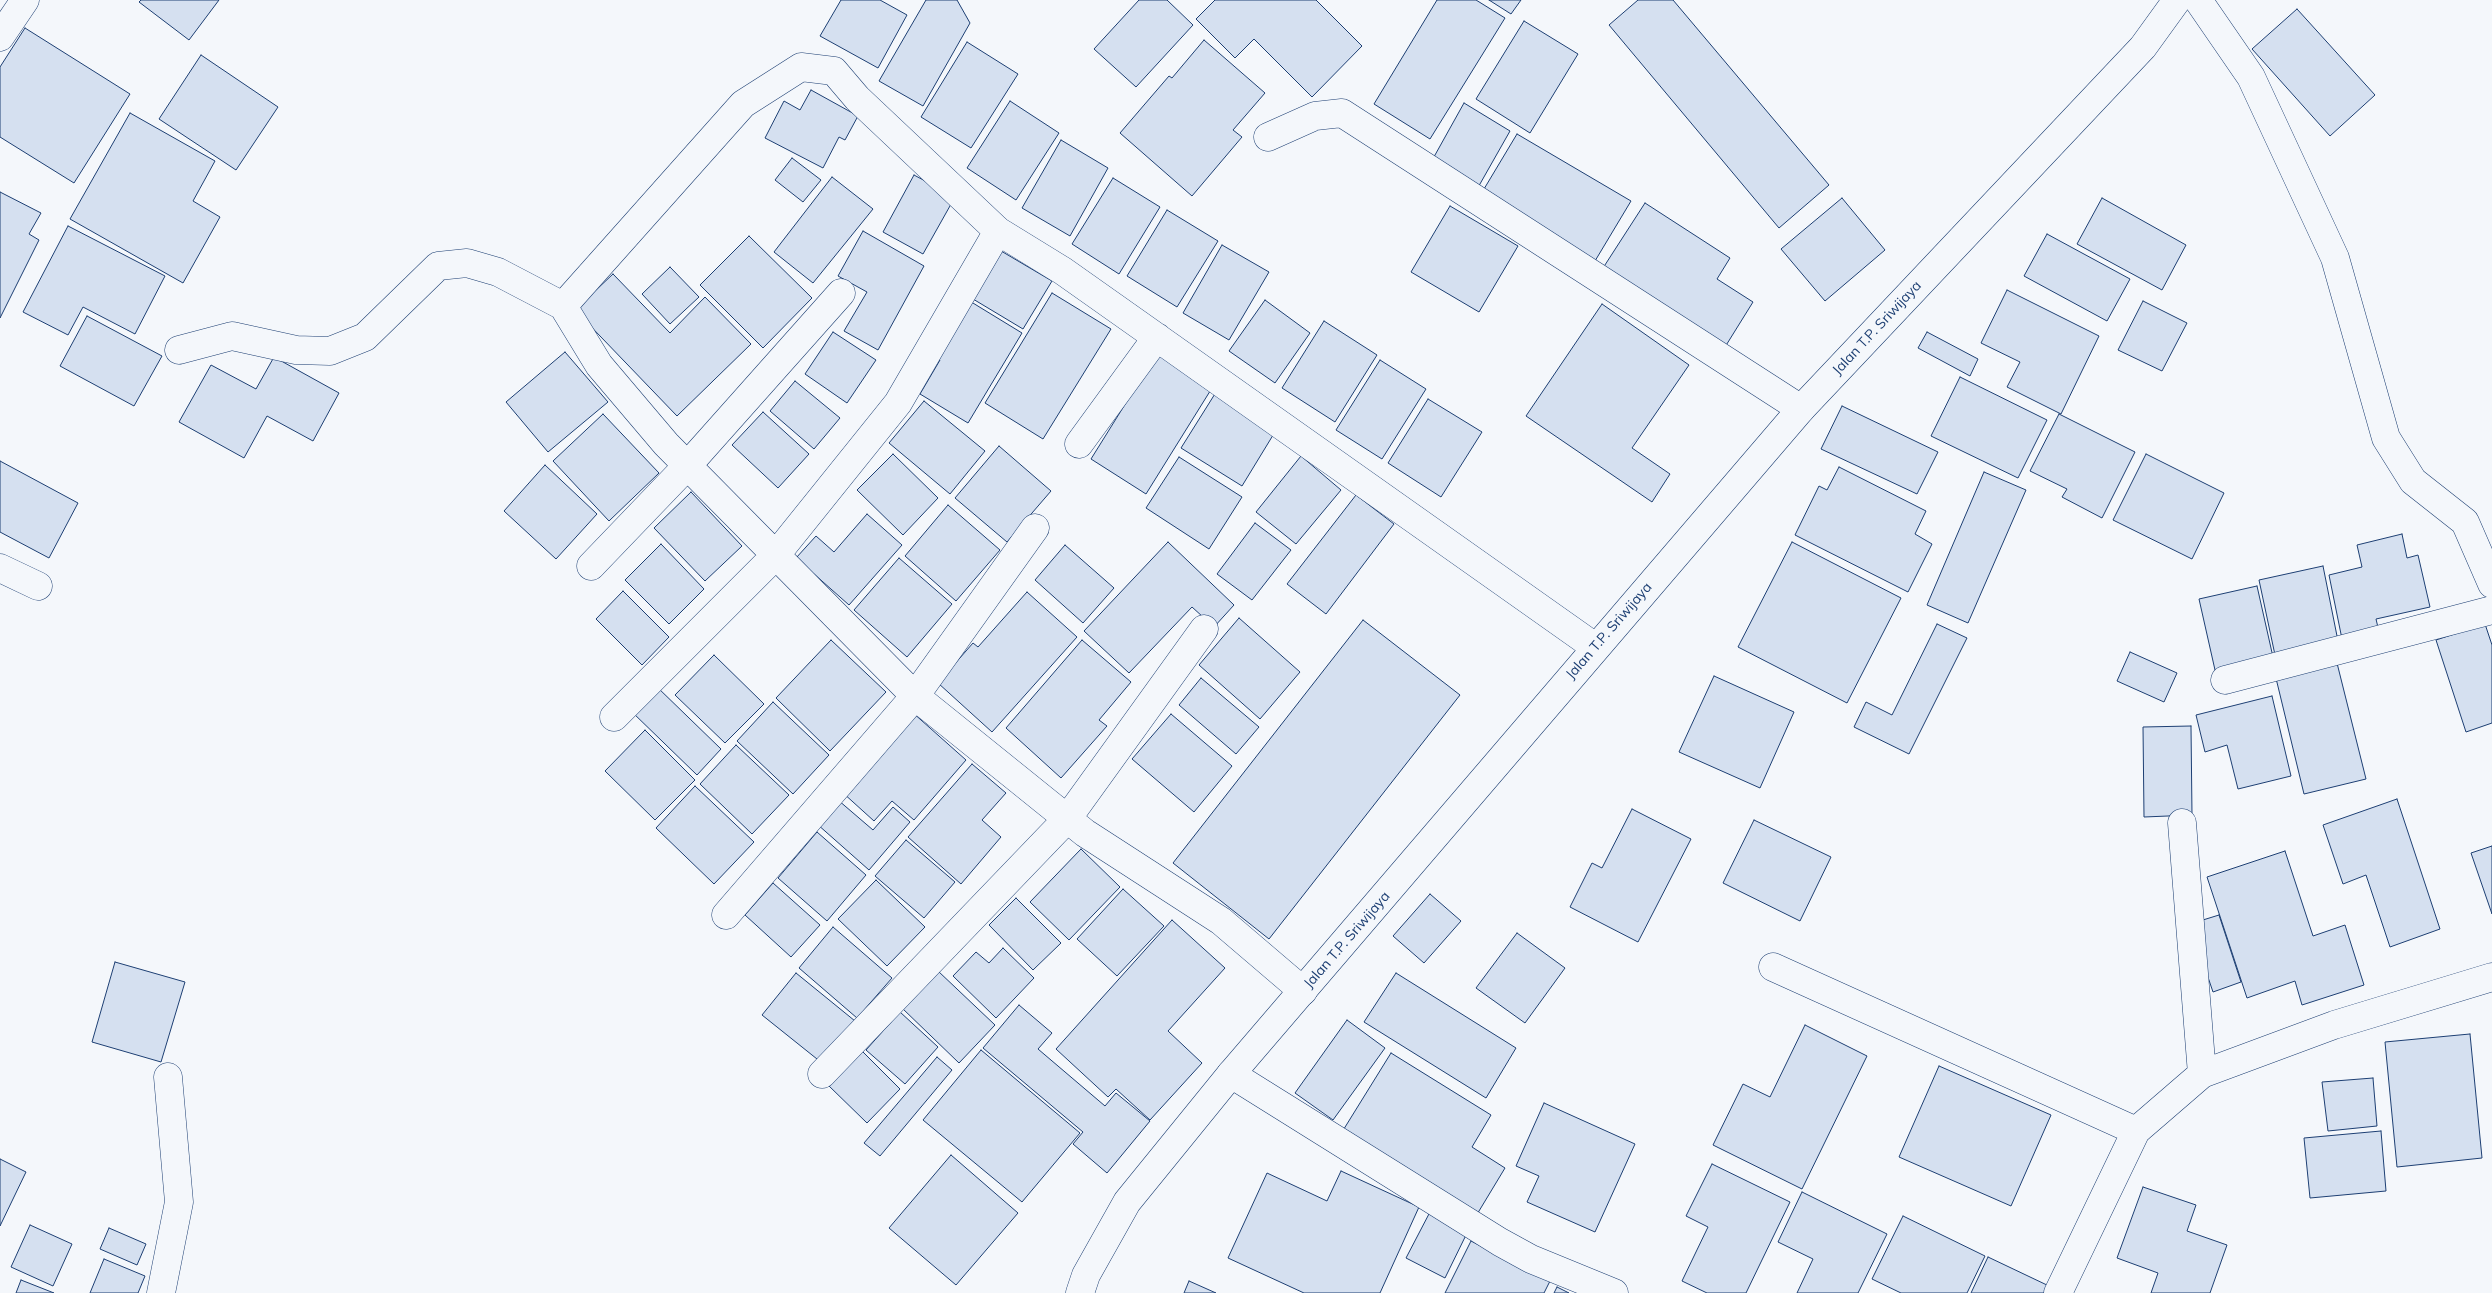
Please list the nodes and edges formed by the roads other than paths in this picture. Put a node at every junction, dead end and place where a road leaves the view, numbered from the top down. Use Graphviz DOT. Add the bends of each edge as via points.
graph roads {
  1 [pos="25,0"];
  2 [pos="2177,0"];
  3 [pos="2198,0"];
  4 [pos="0,37"];
  5 [pos="1268,138"];
  6 [pos="998,231"];
  7 [pos="841,293"];
  8 [pos="564,306"];
  9 [pos="1157,337"];
  10 [pos="179,350"];
  11 [pos="1801,409"];
  12 [pos="1078,444"];
  13 [pos="687,466"];
  14 [pos="1035,528"];
  15 [pos="775,556"];
  16 [pos="590,566"];
  17 [pos="0,568"];
  18 [pos="2492,584"];
  19 [pos="38,586"];
  20 [pos="2492,610"];
  21 [pos="1204,629"];
  22 [pos="1595,647"];
  23 [pos="2225,680"];
  24 [pos="915,696"];
  25 [pos="614,717"];
  26 [pos="1067,819"];
  27 [pos="2182,823"];
  28 [pos="726,915"];
  29 [pos="1773,967"];
  30 [pos="2492,978"];
  31 [pos="1303,991"];
  32 [pos="822,1074"];
  33 [pos="1231,1074"];
  34 [pos="2202,1074"];
  35 [pos="168,1077"];
  36 [pos="2136,1131"];
  37 [pos="161,1293"];
  38 [pos="1080,1293"];
  39 [pos="1614,1293"];
  40 [pos="2058,1293"];
  1 -- 4 [label="street"];
  2 -- 11 [label="street, Jalan T.P. Sriwijaya" via="2143,47"];
  3 -- 18 [label="street" via="2251,77 2335,258 2386,438 2413,481 2465,522"];
  5 -- 11 [label="street" via="1315,116 1342,113"];
  6 -- 8 [label="street" via="858,98 834,71 801,67 743,104"];
  6 -- 9 [label="street" via="1063,271"];
  6 -- 15 [label="street" via="898,402"];
  7 -- 13 [label="street"];
  8 -- 10 [label="street" via="498,272 467,263 438,266 365,337 330,351 296,350 232,336"];
  8 -- 13 [label="street" via="599,366"];
  9 -- 12 [label="street"];
  9 -- 22 [label="street"];
  11 -- 22 [label="street, Jalan T.P. Sriwijaya"];
  13 -- 15 [label="street"];
  13 -- 16 [label="street"];
  14 -- 24 [label="street"];
  15 -- 24 [label="street"];
  15 -- 25 [label="street"];
  17 -- 19 [label="street"];
  20 -- 23 [label="street"];
  21 -- 26 [label="street"];
  22 -- 31 [label="street, Jalan T.P. Sriwijaya"];
  24 -- 26 [label="street"];
  24 -- 28 [label="street"];
  26 -- 31 [label="street" via="1221,921"];
  26 -- 32 [label="street"];
  27 -- 34 [label="street"];
  29 -- 36 [label="street"];
  30 -- 34 [label="street" via="2334,1025"];
  31 -- 33 [label="street, Jalan T.P. Sriwijaya"];
  33 -- 38 [label="street, Jalan T.P. Sriwijaya" via="1127,1202 1086,1275"];
  33 -- 39 [label="street" via="1500,1242"];
  34 -- 36 [label="street"];
  35 -- 37 [label="street" via="179,1202"];
  36 -- 40 [label="street"];
}
